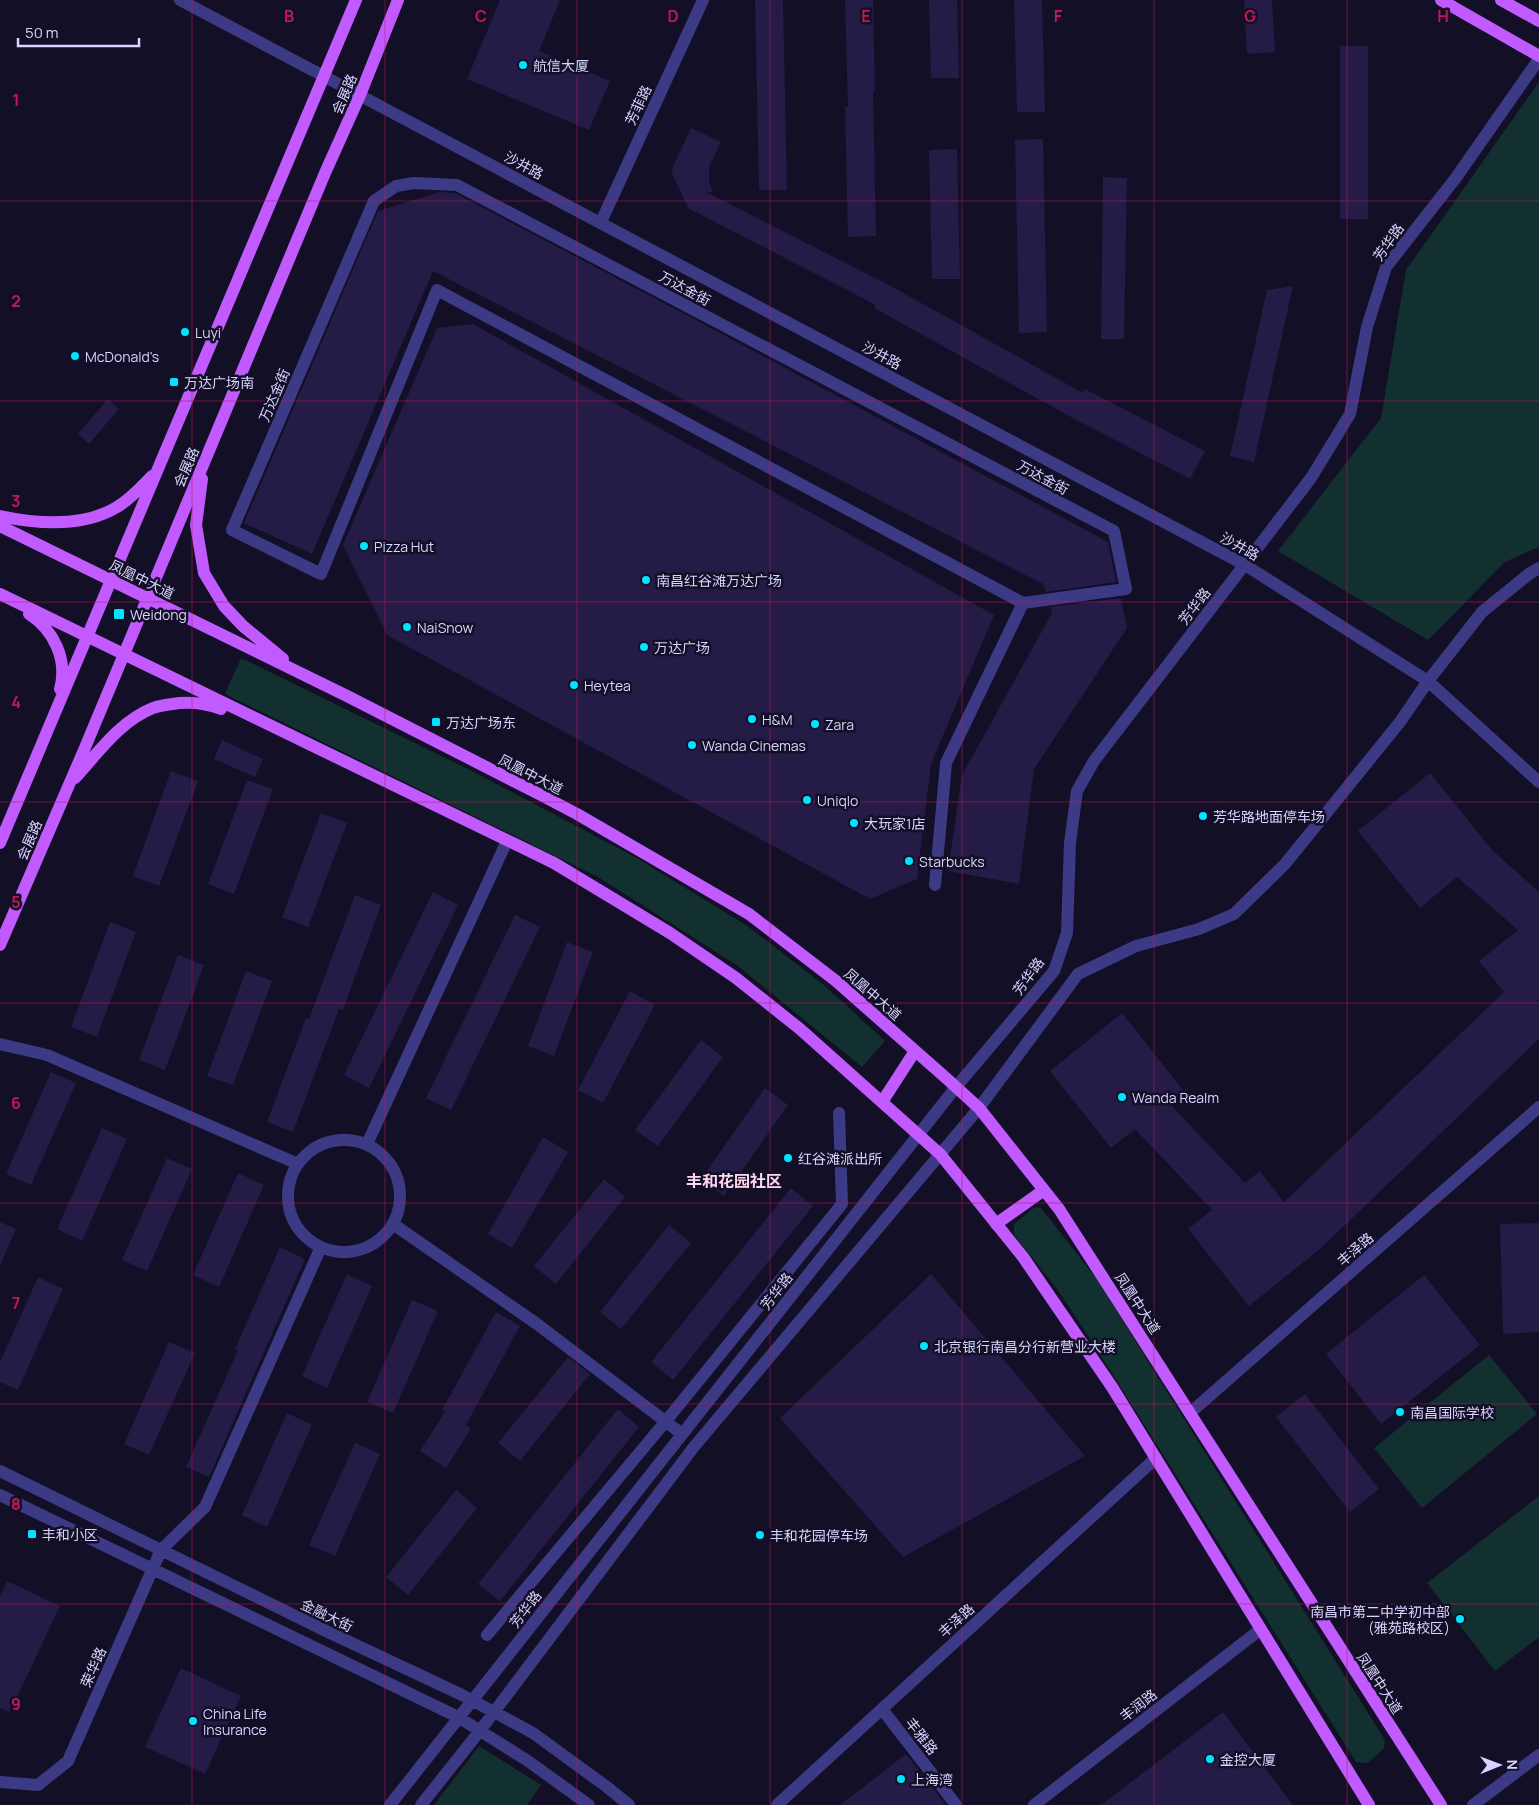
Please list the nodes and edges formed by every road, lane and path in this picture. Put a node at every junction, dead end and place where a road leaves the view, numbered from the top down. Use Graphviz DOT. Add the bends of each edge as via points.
graph roads {
  1 [pos="180,0"];
  2 [pos="356,0"];
  3 [pos="398,0"];
  4 [pos="703,0"];
  5 [pos="1441,0"];
  6 [pos="1501,0"];
  7 [pos="1539,21"];
  8 [pos="1539,57"];
  9 [pos="324,75"];
  10 [pos="360,94"];
  11 [pos="601,222"];
  12 [pos="208,454"];
  13 [pos="157,471"];
  14 [pos="0,516"];
  15 [pos="0,526"];
  16 [pos="1245,565"];
  17 [pos="1539,568"];
  18 [pos="111,581"];
  19 [pos="0,594"];
  20 [pos="147,598"];
  21 [pos="1024,603"];
  22 [pos="87,637"];
  23 [pos="124,655"];
  24 [pos="298,671"];
  25 [pos="1428,681"];
  26 [pos="48,730"];
  27 [pos="308,745"];
  28 [pos="1539,782"];
  29 [pos="69,785"];
  30 [pos="507,841"];
  31 [pos="0,843"];
  32 [pos="935,885"];
  33 [pos="0,945"];
  34 [pos="0,1044"];
  35 [pos="915,1051"];
  36 [pos="956,1088"];
  37 [pos="882,1102"];
  38 [pos="1539,1107"];
  39 [pos="979,1108"];
  40 [pos="839,1112"];
  41 [pos="919,1135"];
  42 [pos="367,1144"];
  43 [pos="940,1154"];
  44 [pos="298,1164"];
  45 [pos="1044,1190"];
  46 [pos="393,1224"];
  47 [pos="996,1224"];
  48 [pos="321,1247"];
  49 [pos="1190,1413"];
  50 [pos="666,1421"];
  51 [pos="682,1434"];
  52 [pos="1156,1458"];
  53 [pos="0,1471"];
  54 [pos="0,1495"];
  55 [pos="161,1550"];
  56 [pos="152,1569"];
  57 [pos="1261,1630"];
  58 [pos="487,1635"];
  59 [pos="472,1700"];
  60 [pos="882,1709"];
  61 [pos="494,1712"];
  62 [pos="458,1717"];
  63 [pos="479,1732"];
  64 [pos="1539,1755"];
  65 [pos="0,1782"];
  66 [pos="390,1805"];
  67 [pos="421,1805"];
  68 [pos="589,1805"];
  69 [pos="629,1805"];
  70 [pos="777,1805"];
  71 [pos="956,1805"];
  72 [pos="1034,1805"];
  73 [pos="1369,1805"];
  74 [pos="1441,1805"];
  75 [pos="1473,1805"];
  1 -- 9 [label="street, 沙井路"];
  2 -- 9 [label="main road, 会展路"];
  3 -- 10 [label="main road, 会展路"];
  4 -- 11 [label="street, 芳菲路"];
  5 -- 8 [label="main road"];
  6 -- 7 [label="main road"];
  8 -- 16 [label="street, 芳华路" via="1455,179 1386,267 1367,327 1350,414 1311,478"];
  9 -- 10 [label="street, 沙井路"];
  9 -- 13 [label="main road, 会展路"];
  10 -- 11 [label="street, 沙井路"];
  10 -- 12 [label="main road, 会展路"];
  11 -- 16 [label="street, 沙井路"];
  12 -- 20 [label="main road, 会展路"];
  12 -- 24 [label="main road" via="196,525 204,573 224,606 243,626"];
  13 -- 14 [label="main road" via="117,508 96,516 65,523"];
  13 -- 18 [label="main road, 会展路"];
  15 -- 18 [label="main road, 凤凰中大道"];
  16 -- 25 [label="street, 沙井路"];
  16 -- 36 [label="street, 芳华路" via="1094,761 1077,791 1070,843 1067,933 1054,972"];
  17 -- 25 [label="street" via="1482,612"];
  18 -- 20 [label="main road, 凤凰中大道"];
  18 -- 22 [label="main road, 会展路"];
  19 -- 22 [label="main road"];
  19 -- 26 [label="main road" via="36,618 50,633 60,653 62,683"];
  20 -- 23 [label="main road, 会展路"];
  20 -- 24 [label="main road, 凤凰中大道"];
  21 -- 21 [label="street, 万达金街" via="1126,588 1114,531 457,185 414,183 396,186 374,202 232,530 321,574 438,290"];
  21 -- 32 [label="street" via="946,763"];
  22 -- 23 [label="main road"];
  22 -- 26 [label="main road, 会展路"];
  23 -- 27 [label="main road"];
  23 -- 29 [label="main road, 会展路"];
  24 -- 35 [label="main road, 凤凰中大道" via="577,814 749,914 836,981"];
  25 -- 28 [label="street, 沙井路"];
  25 -- 39 [label="street" via="1400,722 1285,864 1234,914 1199,930 1136,946 1078,974"];
  26 -- 31 [label="main road, 会展路"];
  27 -- 29 [label="main road" via="208,705 184,702 154,708 133,718"];
  27 -- 30 [label="main road"];
  29 -- 33 [label="main road, 会展路"];
  30 -- 37 [label="main road" via="562,868 736,978 800,1029"];
  30 -- 42 [label="street"];
  34 -- 44 [label="street" via="47,1055"];
  35 -- 36 [label="main road, 凤凰中大道"];
  35 -- 37 [label="main road"];
  36 -- 39 [label="main road, 凤凰中大道"];
  36 -- 41 [label="street, 芳华路"];
  37 -- 41 [label="main road"];
  38 -- 49 [label="street, 丰泽路"];
  39 -- 43 [label="street"];
  39 -- 45 [label="main road, 凤凰中大道"];
  40 -- 50 [label="street" via="842,1204"];
  41 -- 43 [label="main road"];
  41 -- 51 [label="street, 芳华路"];
  42 -- 44 [label="street" via="352,1140 322,1144 308,1152"];
  42 -- 46 [label="street" via="382,1154 394,1170 400,1188 399,1207"];
  43 -- 47 [label="main road"];
  43 -- 61 [label="street" via="693,1448"];
  44 -- 48 [label="street" via="290,1182 288,1201 294,1220 305,1236"];
  45 -- 47 [label="main road"];
  45 -- 49 [label="main road, 凤凰中大道"];
  46 -- 48 [label="street" via="382,1237 353,1252"];
  46 -- 50 [label="street" via="537,1324"];
  47 -- 52 [label="main road" via="1023,1257 1112,1387"];
  48 -- 55 [label="street" via="205,1507"];
  49 -- 74 [label="main road, 凤凰中大道"];
  50 -- 51 [label="street"];
  50 -- 58 [label="street"];
  51 -- 59 [label="street, 芳华路"];
  52 -- 57 [label="main road"];
  52 -- 60 [label="street, 丰泽路"];
  53 -- 55 [label="street, 金融大街"];
  54 -- 56 [label="street"];
  55 -- 56 [label="street, 荣华路"];
  55 -- 59 [label="street, 金融大街"];
  56 -- 62 [label="street"];
  56 -- 65 [label="street, 荣华路" via="68,1761 38,1785"];
  57 -- 72 [label="street, 丰润路"];
  57 -- 73 [label="main road"];
  59 -- 61 [label="street, 金融大街"];
  59 -- 62 [label="street, 芳华路"];
  60 -- 70 [label="street, 丰泽路"];
  60 -- 71 [label="street, 丰雅路"];
  61 -- 63 [label="street"];
  61 -- 69 [label="street, 金融大街" via="533,1733 608,1786"];
  62 -- 63 [label="street"];
  62 -- 66 [label="street, 芳华路"];
  63 -- 67 [label="street"];
  63 -- 68 [label="street" via="528,1761"];
  64 -- 75 [label="street"];
}
